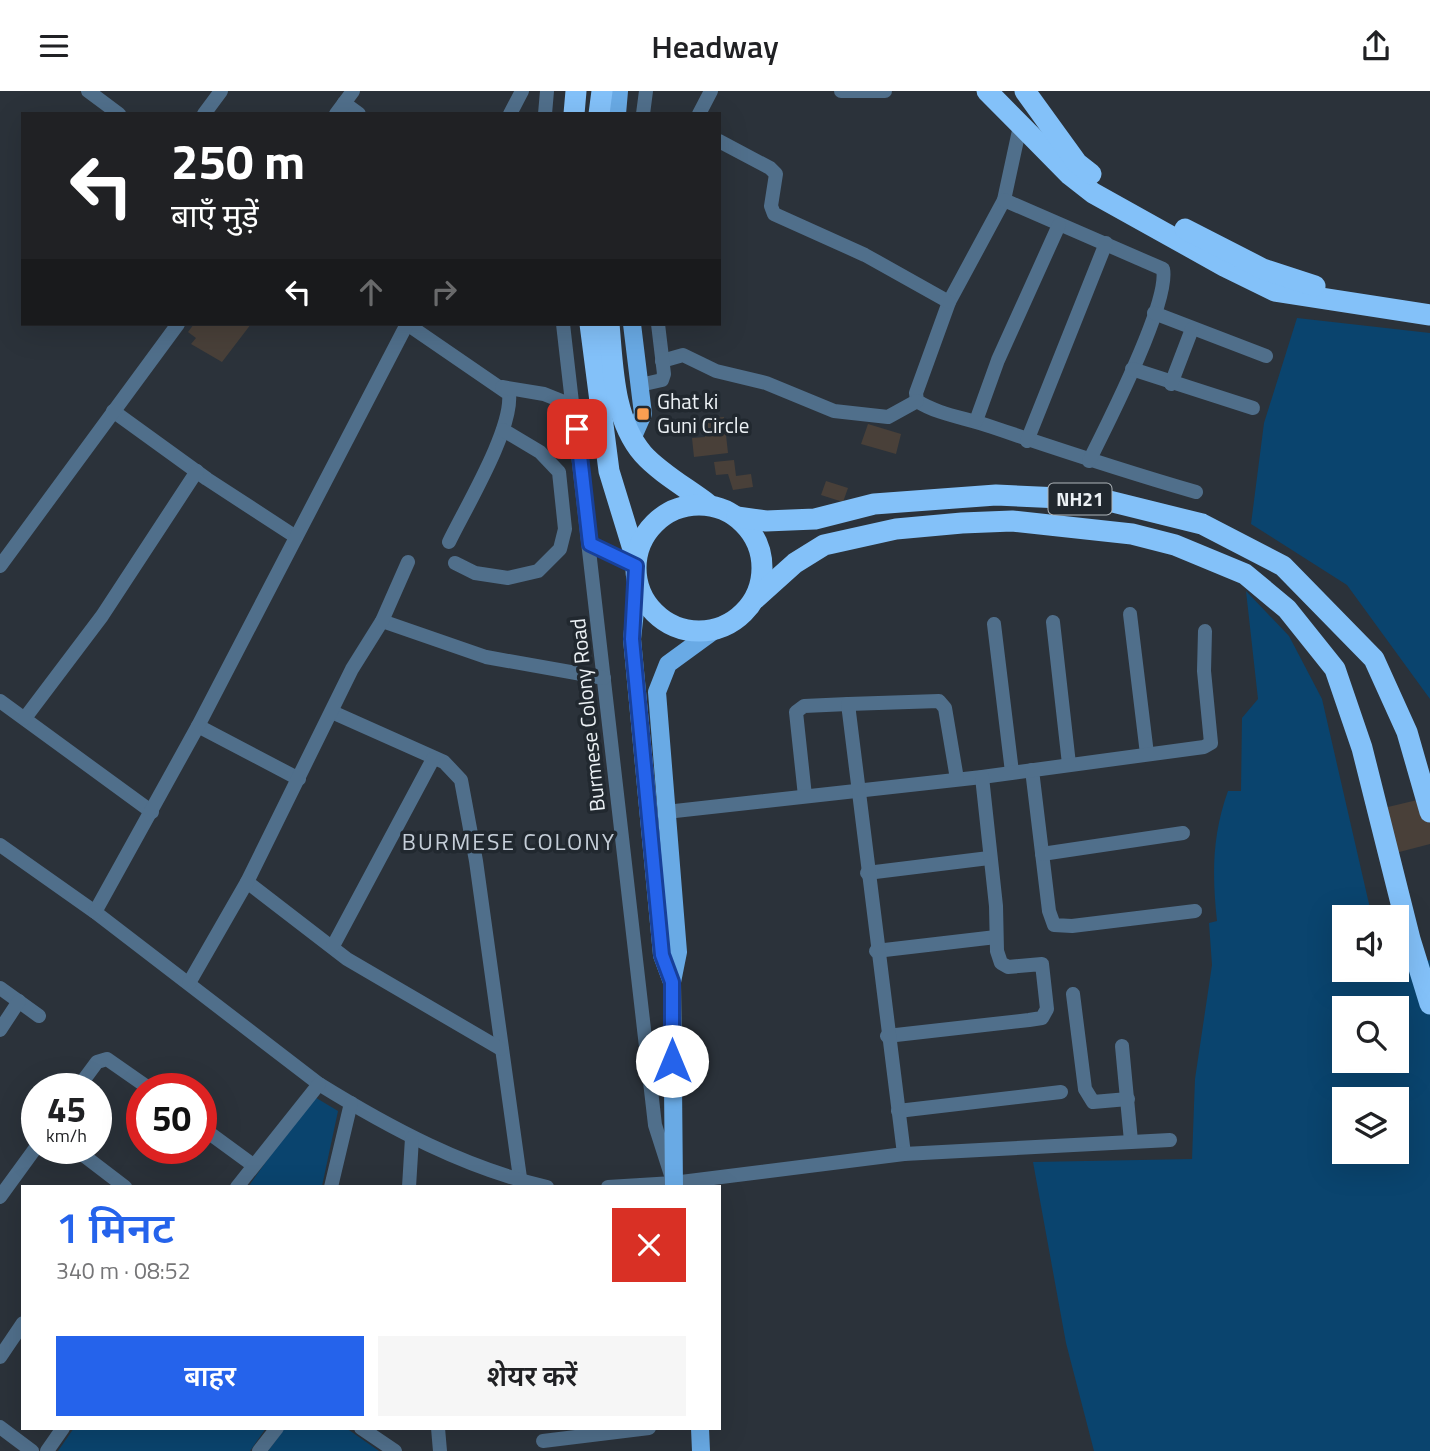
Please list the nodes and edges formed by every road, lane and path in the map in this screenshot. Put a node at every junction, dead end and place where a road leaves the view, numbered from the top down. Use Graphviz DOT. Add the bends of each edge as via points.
graph roads {
  1 [pos="88,91"];
  2 [pos="221,91"];
  3 [pos="522,91"];
  4 [pos="547,91"];
  5 [pos="576,91"];
  6 [pos="602,91"];
  7 [pos="619,91"];
  8 [pos="646,91"];
  9 [pos="711,91"];
  10 [pos="841,91"];
  11 [pos="884,91"];
  12 [pos="1025,91"];
  13 [pos="1000,95"];
  14 [pos="116,112"];
  15 [pos="205,112"];
  16 [pos="511,112"];
  17 [pos="545,112"];
  18 [pos="574,112"];
  19 [pos="599,112"];
  20 [pos="617,112"];
  21 [pos="643,112"];
  22 [pos="700,112"];
  23 [pos="1020,126"];
  24 [pos="721,142"];
  25 [pos="1058,151"];
  26 [pos="1004,200"];
  27 [pos="1059,225"];
  28 [pos="1107,243"];
  29 [pos="949,302"];
  30 [pos="1430,302"];
  31 [pos="1154,313"];
  32 [pos="1430,315"];
  33 [pos="177,326"];
  34 [pos="406,326"];
  35 [pos="410,326"];
  36 [pos="563,326"];
  37 [pos="590,326"];
  38 [pos="609,326"];
  39 [pos="632,326"];
  40 [pos="658,326"];
  41 [pos="1192,329"];
  42 [pos="1266,356"];
  43 [pos="662,361"];
  44 [pos="1132,369"];
  45 [pos="1171,384"];
  46 [pos="640,385"];
  47 [pos="500,386"];
  48 [pos="917,401"];
  49 [pos="574,406"];
  50 [pos="1253,408"];
  51 [pos="113,411"];
  52 [pos="976,421"];
  53 [pos="503,430"];
  54 [pos="632,439"];
  55 [pos="1027,441"];
  56 [pos="1089,461"];
  57 [pos="197,471"];
  58 [pos="1196,492"];
  59 [pos="708,504"];
  60 [pos="737,517"];
  61 [pos="296,537"];
  62 [pos="449,542"];
  63 [pos="590,544"];
  64 [pos="408,562"];
  65 [pos="455,563"];
  66 [pos="0,566"];
  67 [pos="637,569"];
  68 [pos="755,599"];
  69 [pos="1130,614"];
  70 [pos="382,621"];
  71 [pos="1053,622"];
  72 [pos="994,624"];
  73 [pos="716,629"];
  74 [pos="1205,631"];
  75 [pos="604,678"];
  76 [pos="0,701"];
  77 [pos="848,704"];
  78 [pos="332,712"];
  79 [pos="25,718"];
  80 [pos="198,726"];
  81 [pos="1147,754"];
  82 [pos="433,759"];
  83 [pos="1069,764"];
  84 [pos="1032,770"];
  85 [pos="1012,772"];
  86 [pos="982,777"];
  87 [pos="299,779"];
  88 [pos="957,779"];
  89 [pos="857,789"];
  90 [pos="805,796"];
  91 [pos="152,812"];
  92 [pos="666,812"];
  93 [pos="1430,812"];
  94 [pos="1183,833"];
  95 [pos="0,845"];
  96 [pos="1042,853"];
  97 [pos="989,858"];
  98 [pos="867,873"];
  99 [pos="247,882"];
  100 [pos="1195,911"];
  101 [pos="95,912"];
  102 [pos="996,937"];
  103 [pos="333,946"];
  104 [pos="876,951"];
  105 [pos="672,982"];
  106 [pos="189,983"];
  107 [pos="0,988"];
  108 [pos="1073,995"];
  109 [pos="19,1001"];
  110 [pos="1430,1004"];
  111 [pos="39,1016"];
  112 [pos="0,1030"];
  113 [pos="887,1036"];
  114 [pos="1122,1046"];
  115 [pos="501,1049"];
  116 [pos="89,1073"];
  117 [pos="127,1073"];
  118 [pos="319,1084"];
  119 [pos="1062,1092"];
  120 [pos="1128,1099"];
  121 [pos="351,1104"];
  122 [pos="898,1111"];
  123 [pos="412,1137"];
  124 [pos="217,1139"];
  125 [pos="1170,1140"];
  126 [pos="1131,1141"];
  127 [pos="904,1154"];
  128 [pos="24,1164"];
  129 [pos="95,1164"];
  130 [pos="253,1165"];
  131 [pos="520,1178"];
  132 [pos="122,1185"];
  133 [pos="238,1185"];
  134 [pos="331,1185"];
  135 [pos="409,1185"];
  136 [pos="541,1185"];
  137 [pos="673,1185"];
  138 [pos="0,1197"];
  139 [pos="21,1327"];
  140 [pos="0,1357"];
  141 [pos="0,1427"];
  142 [pos="62,1430"];
  143 [pos="275,1430"];
  144 [pos="364,1430"];
  145 [pos="438,1430"];
  146 [pos="700,1430"];
  147 [pos="597,1431"];
  148 [pos="542,1440"];
  149 [pos="32,1451"];
  150 [pos="47,1451"];
  151 [pos="259,1451"];
  152 [pos="396,1451"];
  153 [pos="440,1451"];
  154 [pos="701,1451"];
  1 -- 14 [label="street"];
  2 -- 15 [label="street"];
  3 -- 16 [label="street"];
  4 -- 17 [label="street"];
  5 -- 18 [label="highway"];
  6 -- 19 [label="highway"];
  7 -- 20 [label="main road"];
  8 -- 21 [label="street"];
  9 -- 22 [label="street"];
  10 -- 11 [label="street"];
  12 -- 25 [label="highway"];
  13 -- 23 [label="highway"];
  23 -- 25 [label="highway"];
  23 -- 26 [label="street"];
  24 -- 29 [label="street" via="776,174 774,214 864,255"];
  25 -- 30 [label="highway" via="1108,188 1262,269 1315,286"];
  25 -- 32 [label="highway" via="1093,193 1275,291"];
  26 -- 27 [label="street"];
  26 -- 29 [label="street"];
  27 -- 28 [label="street"];
  27 -- 52 [label="street" via="998,360"];
  28 -- 31 [label="street" via="1163,269 1165,285"];
  28 -- 55 [label="street"];
  29 -- 48 [label="street"];
  31 -- 41 [label="street"];
  31 -- 44 [label="street"];
  33 -- 51 [label="street"];
  34 -- 61 [label="street"];
  35 -- 47 [label="street"];
  36 -- 49 [label="street, Burmese Colony Road"];
  37 -- 67 [label="highway" via="609,471"];
  38 -- 54 [label="highway" via="621,409"];
  39 -- 46 [label="main road"];
  40 -- 43 [label="street"];
  41 -- 42 [label="street"];
  41 -- 45 [label="street"];
  43 -- 46 [label="street" via="662,380"];
  43 -- 48 [label="street" via="683,355 716,371 766,383 834,411 888,417"];
  44 -- 45 [label="street"];
  44 -- 56 [label="street"];
  45 -- 50 [label="street"];
  46 -- 54 [label="main road" via="643,414"];
  47 -- 49 [label="street" via="544,394"];
  47 -- 53 [label="street" via="509,394 511,409"];
  48 -- 52 [label="street"];
  49 -- 63 [label="street, Burmese Colony Road"];
  51 -- 57 [label="street"];
  51 -- 66 [label="street"];
  52 -- 55 [label="street"];
  53 -- 62 [label="street"];
  53 -- 65 [label="street" via="540,452 558,473 565,529 560,549 538,571 508,578 475,573"];
  54 -- 59 [label="highway" via="645,456"];
  55 -- 56 [label="street"];
  56 -- 58 [label="street"];
  57 -- 61 [label="street"];
  57 -- 79 [label="street" via="102,616"];
  59 -- 60 [label="highway, NH21"];
  59 -- 67 [label="highway" via="683,507 661,517 644,535"];
  60 -- 68 [label="highway, NH21" via="750,528 761,551 763,576"];
  60 -- 93 [label="highway, NH21" via="815,519 874,504 996,495 1105,500 1202,524 1283,566 1374,659 1407,732"];
  61 -- 80 [label="street"];
  63 -- 67 [label="street"];
  63 -- 75 [label="street, Burmese Colony Road"];
  64 -- 70 [label="street"];
  67 -- 73 [label="highway" via="647,607 667,624 689,631"];
  67 -- 105 [label="main road" via="632,639 635,675 662,955"];
  68 -- 73 [label="highway, NH21" via="738,618"];
  68 -- 110 [label="highway, NH21" via="795,563 824,545 896,529 962,523 1012,521 1132,534 1245,574 1287,609 1335,669 1362,748"];
  69 -- 81 [label="street"];
  70 -- 75 [label="street" via="486,657"];
  70 -- 78 [label="street"];
  71 -- 83 [label="street"];
  72 -- 85 [label="street"];
  73 -- 92 [label="main road" via="668,664 660,678 657,692"];
  74 -- 81 [label="street" via="1211,743"];
  75 -- 137 [label="street, Burmese Colony Road" via="655,1125"];
  76 -- 79 [label="street"];
  77 -- 88 [label="street" via="939,701 945,708"];
  77 -- 89 [label="street"];
  77 -- 90 [label="street" via="804,706 796,712"];
  78 -- 82 [label="street"];
  78 -- 87 [label="street"];
  79 -- 91 [label="street"];
  80 -- 87 [label="street"];
  80 -- 91 [label="street"];
  81 -- 83 [label="street"];
  82 -- 103 [label="street"];
  82 -- 115 [label="street" via="453,768 461,780"];
  83 -- 84 [label="street"];
  84 -- 85 [label="street"];
  84 -- 96 [label="street"];
  85 -- 86 [label="street"];
  86 -- 88 [label="street"];
  86 -- 97 [label="street"];
  87 -- 99 [label="street"];
  88 -- 89 [label="street"];
  89 -- 90 [label="street"];
  89 -- 98 [label="street"];
  90 -- 92 [label="street"];
  91 -- 101 [label="street"];
  92 -- 105 [label="main road" via="678,952"];
  94 -- 96 [label="street"];
  95 -- 101 [label="street"];
  96 -- 100 [label="street" via="1054,925"];
  97 -- 98 [label="street"];
  97 -- 102 [label="street"];
  98 -- 104 [label="street"];
  99 -- 103 [label="street"];
  99 -- 106 [label="street"];
  101 -- 106 [label="street"];
  102 -- 104 [label="street"];
  102 -- 113 [label="street" via="1001,963 1008,967 1042,964 1047,1009 1042,1018"];
  103 -- 115 [label="street" via="410,998"];
  104 -- 113 [label="street"];
  105 -- 137 [label="main road"];
  106 -- 118 [label="street"];
  107 -- 109 [label="street"];
  108 -- 120 [label="street" via="1085,1089 1093,1102"];
  109 -- 111 [label="street"];
  109 -- 112 [label="street"];
  113 -- 122 [label="street"];
  114 -- 120 [label="street"];
  115 -- 131 [label="street"];
  116 -- 117 [label="street" via="97,1062 107,1059"];
  118 -- 121 [label="street"];
  118 -- 130 [label="street"];
  119 -- 122 [label="street"];
  120 -- 126 [label="street"];
  121 -- 123 [label="street"];
  121 -- 134 [label="street"];
  122 -- 127 [label="street"];
  123 -- 131 [label="street"];
  123 -- 135 [label="street"];
  124 -- 130 [label="street"];
  125 -- 126 [label="street"];
  126 -- 127 [label="street"];
  127 -- 137 [label="street"];
  128 -- 138 [label="street"];
  129 -- 132 [label="street"];
  130 -- 133 [label="street"];
  131 -- 136 [label="street"];
  139 -- 140 [label="street"];
  141 -- 149 [label="street"];
  142 -- 150 [label="street"];
  143 -- 151 [label="street"];
  144 -- 152 [label="street"];
  145 -- 153 [label="street"];
  146 -- 154 [label="main road"];
  147 -- 148 [label="street"];
}
